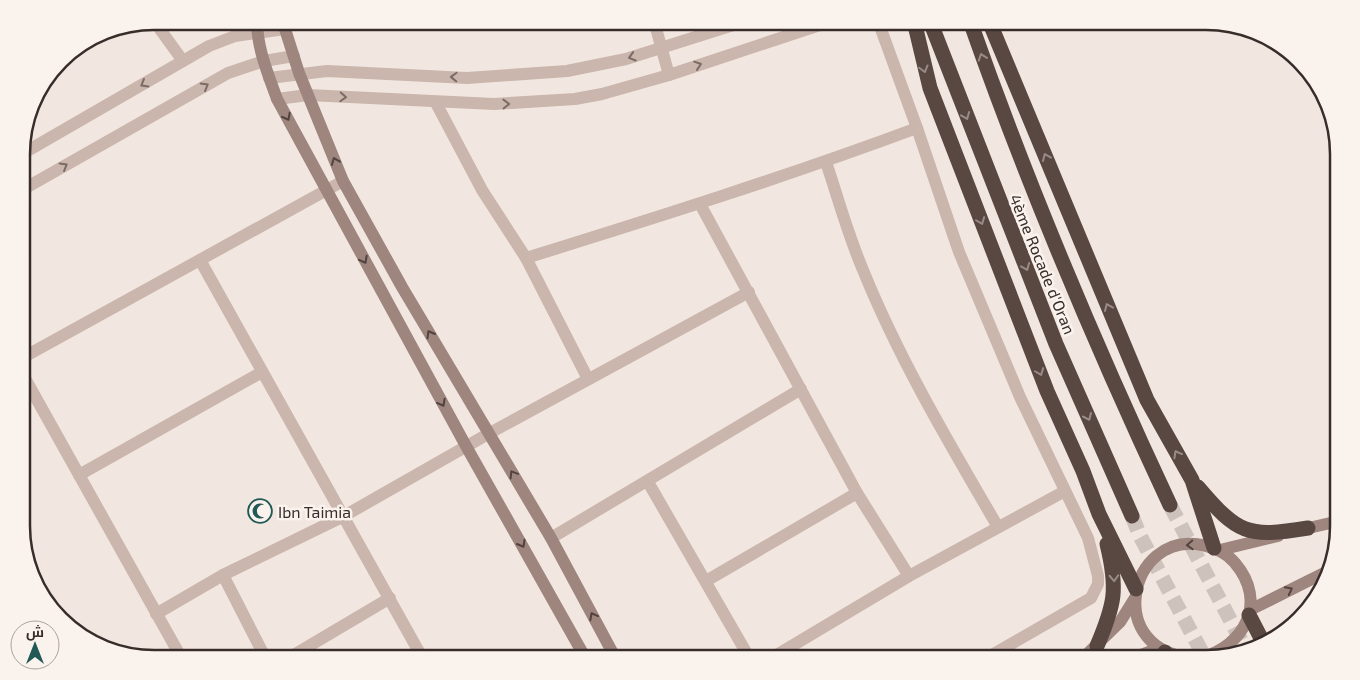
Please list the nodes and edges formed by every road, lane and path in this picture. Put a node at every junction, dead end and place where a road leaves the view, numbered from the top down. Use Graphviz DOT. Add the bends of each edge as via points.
graph roads {
  1 [pos="161,30"];
  2 [pos="249,30"];
  3 [pos="258,30"];
  4 [pos="286,30"];
  5 [pos="656,30"];
  6 [pos="718,30"];
  7 [pos="805,30"];
  8 [pos="881,30"];
  9 [pos="916,30"];
  10 [pos="934,30"];
  11 [pos="973,30"];
  12 [pos="993,30"];
  13 [pos="661,48"];
  14 [pos="294,56"];
  15 [pos="183,61"];
  16 [pos="264,62"];
  17 [pos="299,73"];
  18 [pos="669,75"];
  19 [pos="269,78"];
  20 [pos="308,95"];
  21 [pos="277,99"];
  22 [pos="436,103"];
  23 [pos="917,128"];
  24 [pos="30,149"];
  25 [pos="826,162"];
  26 [pos="343,181"];
  27 [pos="30,185"];
  28 [pos="326,190"];
  29 [pos="700,204"];
  30 [pos="526,258"];
  31 [pos="200,260"];
  32 [pos="749,292"];
  33 [pos="30,354"];
  34 [pos="262,372"];
  35 [pos="588,379"];
  36 [pos="30,387"];
  37 [pos="801,389"];
  38 [pos="488,434"];
  39 [pos="466,446"];
  40 [pos="79,475"];
  41 [pos="1192,480"];
  42 [pos="648,482"];
  43 [pos="1065,491"];
  44 [pos="857,493"];
  45 [pos="1170,505"];
  46 [pos="1099,514"];
  47 [pos="344,516"];
  48 [pos="1132,516"];
  49 [pos="1330,523"];
  50 [pos="998,527"];
  51 [pos="1308,528"];
  52 [pos="551,538"];
  53 [pos="1217,549"];
  54 [pos="223,575"];
  55 [pos="1320,575"];
  56 [pos="909,576"];
  57 [pos="706,581"];
  58 [pos="1135,594"];
  59 [pos="390,598"];
  60 [pos="1249,612"];
  61 [pos="156,614"];
  62 [pos="1261,637"];
  63 [pos="1097,646"];
  64 [pos="1225,649"];
  65 [pos="177,650"];
  66 [pos="261,650"];
  67 [pos="302,650"];
  68 [pos="418,650"];
  69 [pos="581,650"];
  70 [pos="611,650"];
  71 [pos="745,650"];
  72 [pos="785,650"];
  73 [pos="999,650"];
  74 [pos="1092,650"];
  75 [pos="1161,650"];
  1 -- 15 [label="street"];
  2 -- 15 [label="street"];
  3 -- 16 [label="main road"];
  4 -- 14 [label="main road"];
  5 -- 13 [label="street"];
  6 -- 13 [label="street"];
  18 -- 7 [label="street, one-way"];
  8 -- 23 [label="street"];
  9 -- 46 [label="highway, one-way" via="930,88 1047,392"];
  10 -- 48 [label="highway, 4ème Rocade d'Oran, one-way" via="1053,335"];
  45 -- 11 [label="highway, 4ème Rocade d'Oran, one-way" via="1123,406 1059,254 999,106"];
  41 -- 12 [label="highway, one-way" via="1147,400"];
  13 -- 17 [label="street, one-way" via="587,68 507,77 341,70"];
  13 -- 18 [label="street"];
  14 -- 16 [label="street"];
  14 -- 17 [label="main road"];
  15 -- 24 [label="street, one-way"];
  16 -- 19 [label="main road"];
  27 -- 16 [label="street, one-way" via="213,81"];
  17 -- 19 [label="street"];
  17 -- 20 [label="main road"];
  22 -- 18 [label="street, one-way" via="521,104 575,99"];
  19 -- 21 [label="main road"];
  20 -- 21 [label="street"];
  20 -- 22 [label="street, one-way"];
  26 -- 20 [label="main road, one-way"];
  21 -- 28 [label="main road, one-way"];
  22 -- 30 [label="street" via="482,190"];
  23 -- 25 [label="street"];
  23 -- 43 [label="street" via="959,252 1020,397"];
  25 -- 29 [label="street"];
  25 -- 50 [label="street" via="862,270 953,450"];
  26 -- 28 [label="street"];
  38 -- 26 [label="main road, one-way"];
  28 -- 31 [label="street"];
  28 -- 39 [label="main road, one-way"];
  29 -- 30 [label="street"];
  29 -- 32 [label="street"];
  30 -- 35 [label="street"];
  31 -- 33 [label="street"];
  31 -- 34 [label="street"];
  32 -- 35 [label="street"];
  32 -- 37 [label="street"];
  34 -- 40 [label="street"];
  34 -- 47 [label="street"];
  35 -- 38 [label="street"];
  36 -- 40 [label="street"];
  37 -- 42 [label="street"];
  37 -- 44 [label="street"];
  38 -- 39 [label="street"];
  52 -- 38 [label="main road, one-way"];
  39 -- 47 [label="street"];
  39 -- 69 [label="main road, one-way"];
  40 -- 61 [label="street"];
  41 -- 51 [label="highway" via="1220,513 1253,532 1270,534"];
  41 -- 53 [label="highway"];
  42 -- 52 [label="street"];
  42 -- 57 [label="street"];
  43 -- 50 [label="street"];
  43 -- 73 [label="street" via="1095,560 1096,591 1091,598"];
  44 -- 56 [label="street"];
  44 -- 57 [label="street"];
  46 -- 58 [label="highway"];
  46 -- 63 [label="highway, one-way" via="1114,570 1114,595 1110,615"];
  47 -- 54 [label="street"];
  47 -- 59 [label="street"];
  49 -- 51 [label="main road"];
  50 -- 56 [label="street"];
  51 -- 53 [label="main road"];
  70 -- 52 [label="main road, one-way"];
  53 -- 58 [label="main road, one-way" via="1194,544 1175,546 1157,556 1144,570"];
  53 -- 60 [label="main road" via="1234,561 1244,575 1250,592"];
  54 -- 61 [label="street"];
  54 -- 66 [label="street"];
  60 -- 55 [label="main road, one-way"];
  56 -- 72 [label="street"];
  57 -- 71 [label="street"];
  58 -- 63 [label="main road" via="1120,622"];
  58 -- 75 [label="main road" via="1140,626"];
  59 -- 67 [label="street"];
  59 -- 68 [label="street"];
  60 -- 62 [label="highway"];
  60 -- 64 [label="main road" via="1242,631"];
  61 -- 65 [label="street"];
  63 -- 74 [label="main road"];
}
